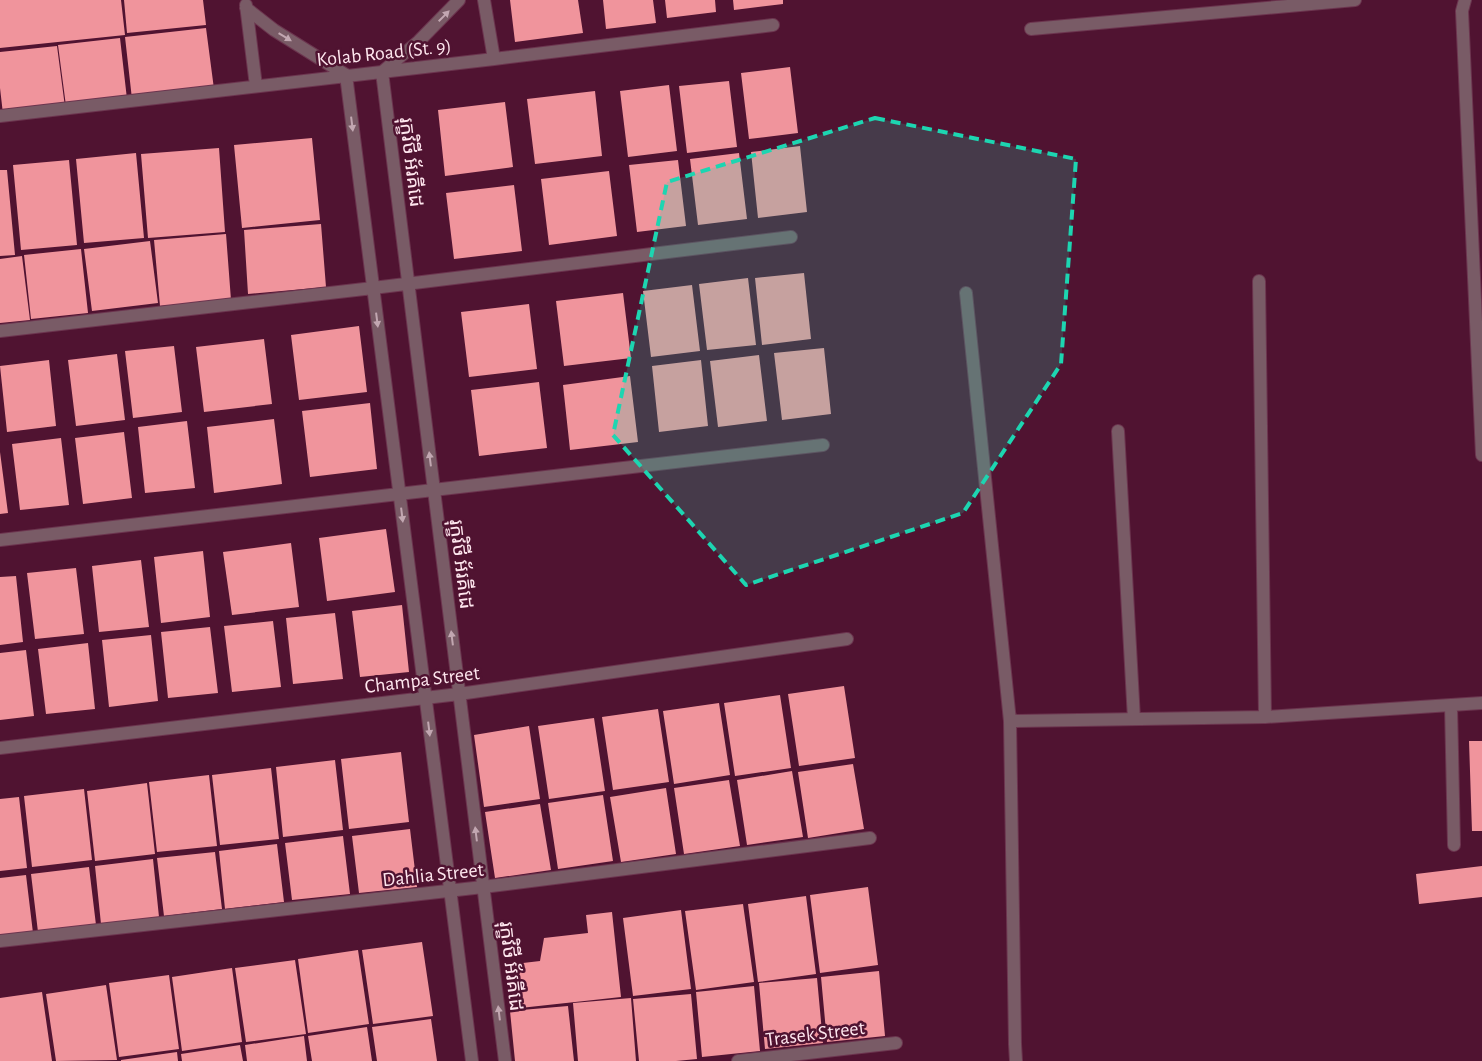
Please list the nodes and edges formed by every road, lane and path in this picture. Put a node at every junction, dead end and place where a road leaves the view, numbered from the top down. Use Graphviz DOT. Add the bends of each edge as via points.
graph roads {
  1 [pos="459,0"];
  2 [pos="484,0"];
  3 [pos="1355,0"];
  4 [pos="1465,0"];
  5 [pos="246,4"];
  6 [pos="772,25"];
  7 [pos="1031,29"];
  8 [pos="494,59"];
  9 [pos="382,72"];
  10 [pos="346,75"];
  11 [pos="256,86"];
  12 [pos="0,116"];
  13 [pos="1477,230"];
  14 [pos="791,237"];
  15 [pos="1260,281"];
  16 [pos="408,284"];
  17 [pos="373,288"];
  18 [pos="966,293"];
  19 [pos="0,331"];
  20 [pos="1480,355"];
  21 [pos="1118,431"];
  22 [pos="823,445"];
  23 [pos="1482,455"];
  24 [pos="434,490"];
  25 [pos="399,495"];
  26 [pos="0,540"];
  27 [pos="847,639"];
  28 [pos="459,694"];
  29 [pos="425,697"];
  30 [pos="1482,704"];
  31 [pos="1451,706"];
  32 [pos="1265,717"];
  33 [pos="1134,719"];
  34 [pos="1010,721"];
  35 [pos="0,748"];
  36 [pos="870,838"];
  37 [pos="1454,845"];
  38 [pos="483,887"];
  39 [pos="450,890"];
  40 [pos="0,941"];
  41 [pos="896,1042"];
  42 [pos="472,1061"];
  43 [pos="505,1061"];
  44 [pos="738,1061"];
  45 [pos="1016,1061"];
  9 -- 1 [label="street, one-way" via="419,42"];
  2 -- 8 [label="street"];
  3 -- 7 [label="street"];
  4 -- 13 [label="street" via="1462,11"];
  5 -- 10 [label="street, one-way" via="274,30"];
  5 -- 11 [label="street"];
  6 -- 8 [label="street, Kolab Road (St. 9)"];
  8 -- 9 [label="street, Kolab Road (St. 9)"];
  9 -- 10 [label="street, Kolab Road (St. 9)"];
  9 -- 16 [label="street, រុក្ខវិថី អ័រគីដេ"];
  10 -- 11 [label="street, Kolab Road (St. 9)"];
  10 -- 17 [label="street, one-way"];
  11 -- 12 [label="street, Kolab Road (St. 9)"];
  13 -- 20 [label="street"];
  14 -- 16 [label="street"];
  15 -- 32 [label="street"];
  16 -- 17 [label="street"];
  24 -- 16 [label="street, រុក្ខវិថី អ័រគីដេ, one-way"];
  17 -- 19 [label="street"];
  17 -- 25 [label="street, one-way"];
  18 -- 34 [label="street"];
  20 -- 23 [label="street"];
  21 -- 33 [label="street"];
  22 -- 24 [label="street"];
  24 -- 25 [label="street"];
  28 -- 24 [label="street, រុក្ខវិថី អ័រគីដេ, one-way"];
  25 -- 26 [label="street"];
  25 -- 29 [label="street, one-way"];
  27 -- 28 [label="street, Champa Street"];
  28 -- 29 [label="street, Champa Street"];
  38 -- 28 [label="street, រុក្ខវិថី អ័រគីដេ, one-way"];
  29 -- 35 [label="street, Champa Street"];
  29 -- 39 [label="street, one-way"];
  30 -- 31 [label="street"];
  31 -- 32 [label="street"];
  31 -- 37 [label="street"];
  32 -- 33 [label="street"];
  33 -- 34 [label="street"];
  34 -- 45 [label="street"];
  36 -- 38 [label="street, Dahlia Street"];
  38 -- 39 [label="street, Dahlia Street"];
  43 -- 38 [label="street, រុក្ខវិថី អ័រគីដេ, one-way"];
  39 -- 40 [label="street, Dahlia Street"];
  39 -- 42 [label="street"];
  41 -- 44 [label="street, Trasek Street"];
}
